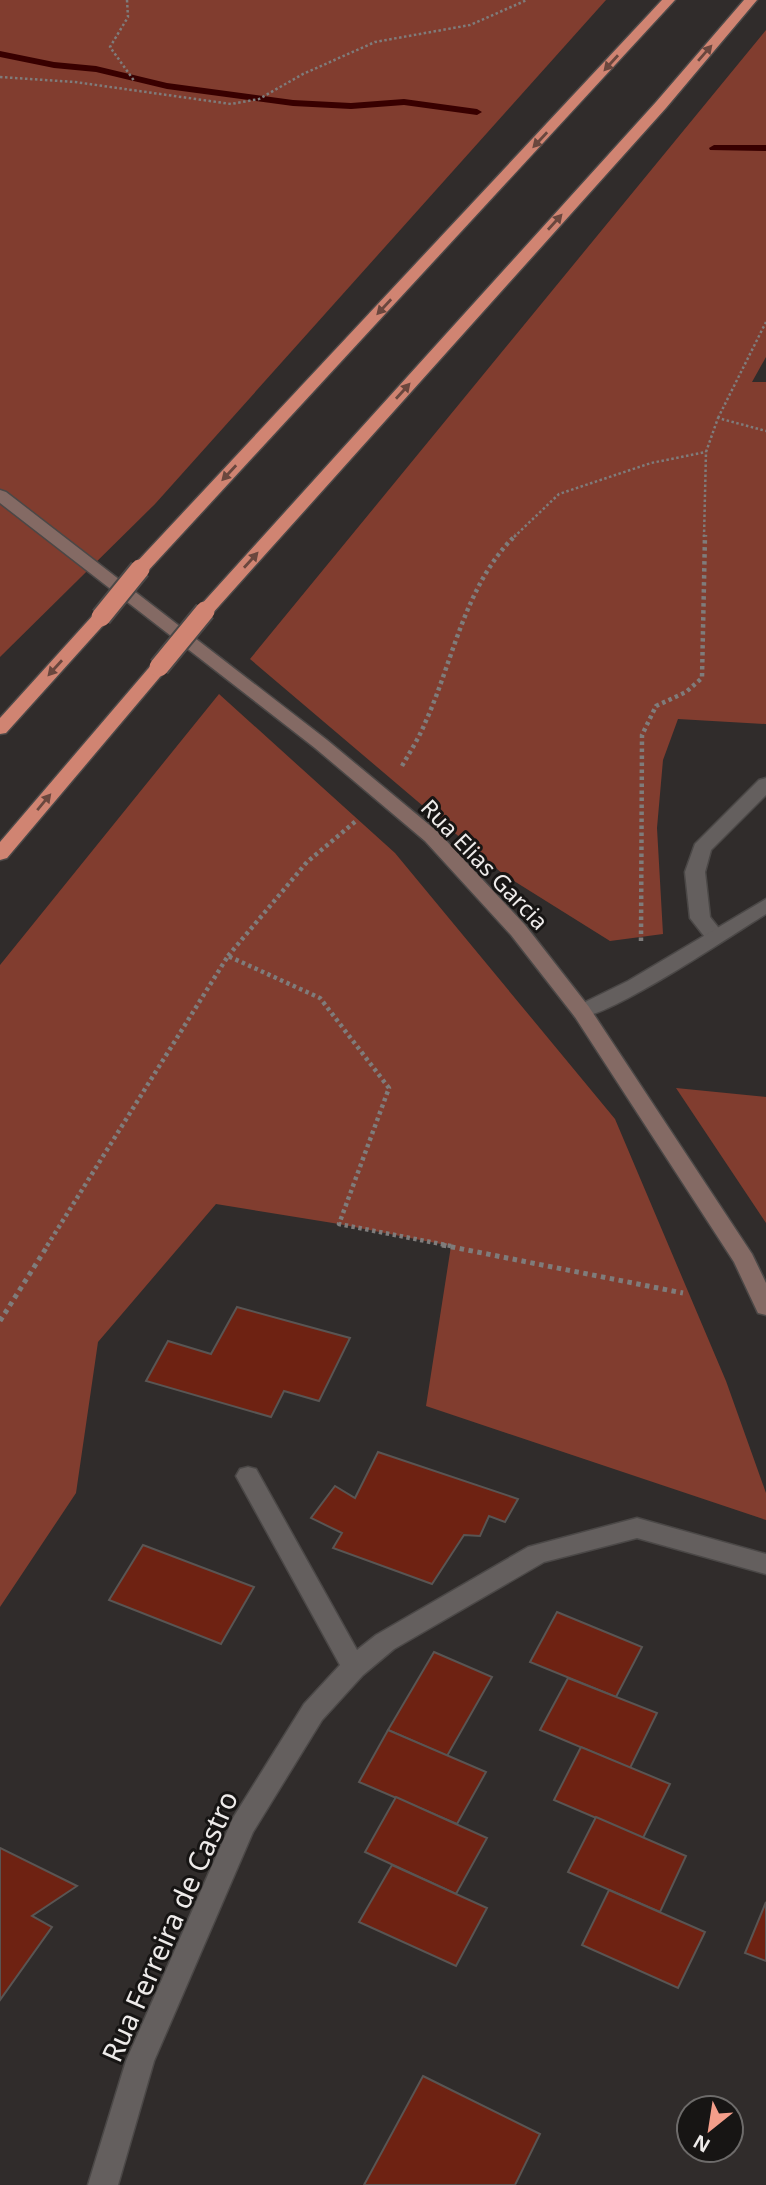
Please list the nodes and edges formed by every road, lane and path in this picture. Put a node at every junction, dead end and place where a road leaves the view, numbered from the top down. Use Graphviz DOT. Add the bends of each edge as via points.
graph roads {
  1 [pos="127,0"];
  2 [pos="527,0"];
  3 [pos="669,0"];
  4 [pos="751,0"];
  5 [pos="0,77"];
  6 [pos="135,82"];
  7 [pos="766,322"];
  8 [pos="718,418"];
  9 [pos="766,431"];
  10 [pos="706,452"];
  11 [pos="0,495"];
  12 [pos="0,729"];
  13 [pos="766,784"];
  14 [pos="385,798"];
  15 [pos="0,854"];
  16 [pos="766,905"];
  17 [pos="715,936"];
  18 [pos="228,956"];
  19 [pos="662,969"];
  20 [pos="582,1012"];
  21 [pos="683,1293"];
  22 [pos="766,1307"];
  23 [pos="0,1321"];
  24 [pos="248,1476"];
  25 [pos="766,1564"];
  26 [pos="354,1667"];
  27 [pos="103,2185"];
  1 -- 6 [label="path" via="128,17 110,47"];
  2 -- 5 [label="path" via="470,25 375,41 259,99 231,104 75,82"];
  3 -- 12 [label="highway, one-way, bridge" via="140,569"];
  15 -- 4 [label="highway, one-way, bridge" via="205,611"];
  7 -- 8 [label="path"];
  8 -- 9 [label="path"];
  8 -- 10 [label="path"];
  10 -- 14 [label="path" via="651,463 559,494 499,551 477,591 425,724"];
  10 -- 19 [label="path" via="702,678 686,692 656,706 642,735 639,938"];
  11 -- 14 [label="street, Rua Elias Garcia"];
  13 -- 17 [label="street" via="702,848 695,872 700,918"];
  14 -- 18 [label="path" via="307,862"];
  14 -- 20 [label="street, Rua Elias Garcia" via="432,837 484,893"];
  16 -- 17 [label="street"];
  17 -- 19 [label="street"];
  18 -- 21 [label="path" via="320,998 389,1087 339,1224"];
  18 -- 23 [label="path"];
  19 -- 20 [label="street"];
  20 -- 22 [label="street, Rua Elias Garcia" via="744,1260"];
  24 -- 26 [label="street"];
  25 -- 26 [label="street, Rua Ferreira de Castro" via="637,1528 537,1554 385,1642"];
  26 -- 27 [label="street, Rua Ferreira de Castro" via="313,1712 242,1826 140,2061"];
}
